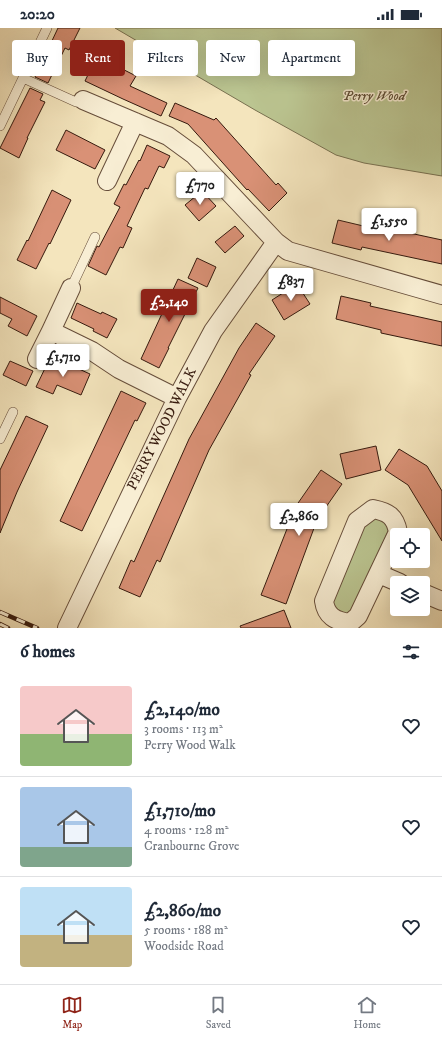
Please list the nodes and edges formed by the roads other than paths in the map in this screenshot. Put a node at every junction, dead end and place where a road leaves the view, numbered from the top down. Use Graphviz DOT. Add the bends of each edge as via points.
graph roads {
  1 [pos="47,28"];
  2 [pos="23,78"];
  3 [pos="83,100"];
  4 [pos="134,122"];
  5 [pos="0,126"];
  6 [pos="107,181"];
  7 [pos="95,237"];
  8 [pos="276,242"];
  9 [pos="71,288"];
  10 [pos="442,295"];
  11 [pos="51,331"];
  12 [pos="37,359"];
  13 [pos="177,398"];
  14 [pos="12,412"];
  15 [pos="0,439"];
  16 [pos="379,574"];
  17 [pos="390,579"];
  18 [pos="430,596"];
  19 [pos="442,601"];
  20 [pos="67,628"];
  1 -- 2 [label="lane"];
  2 -- 3 [label="lane" via="76,102"];
  2 -- 5 [label="lane"];
  3 -- 4 [label="street"];
  4 -- 6 [label="street"];
  4 -- 8 [label="street" via="168,136 194,155"];
  7 -- 9 [label="lane"];
  8 -- 10 [label="street" via="288,251"];
  8 -- 13 [label="street, PERRY WOOD WALK" via="213,331"];
  9 -- 11 [label="street"];
  11 -- 12 [label="street"];
  11 -- 13 [label="street"];
  13 -- 20 [label="street, PERRY WOOD WALK"];
  14 -- 15 [label="lane"];
  16 -- 16 [label="street" via="358,616 350,623 340,622 325,610 324,601 357,521 373,508 392,517 398,532"];
  16 -- 17 [label="street"];
  18 -- 19 [label="street"];
}
